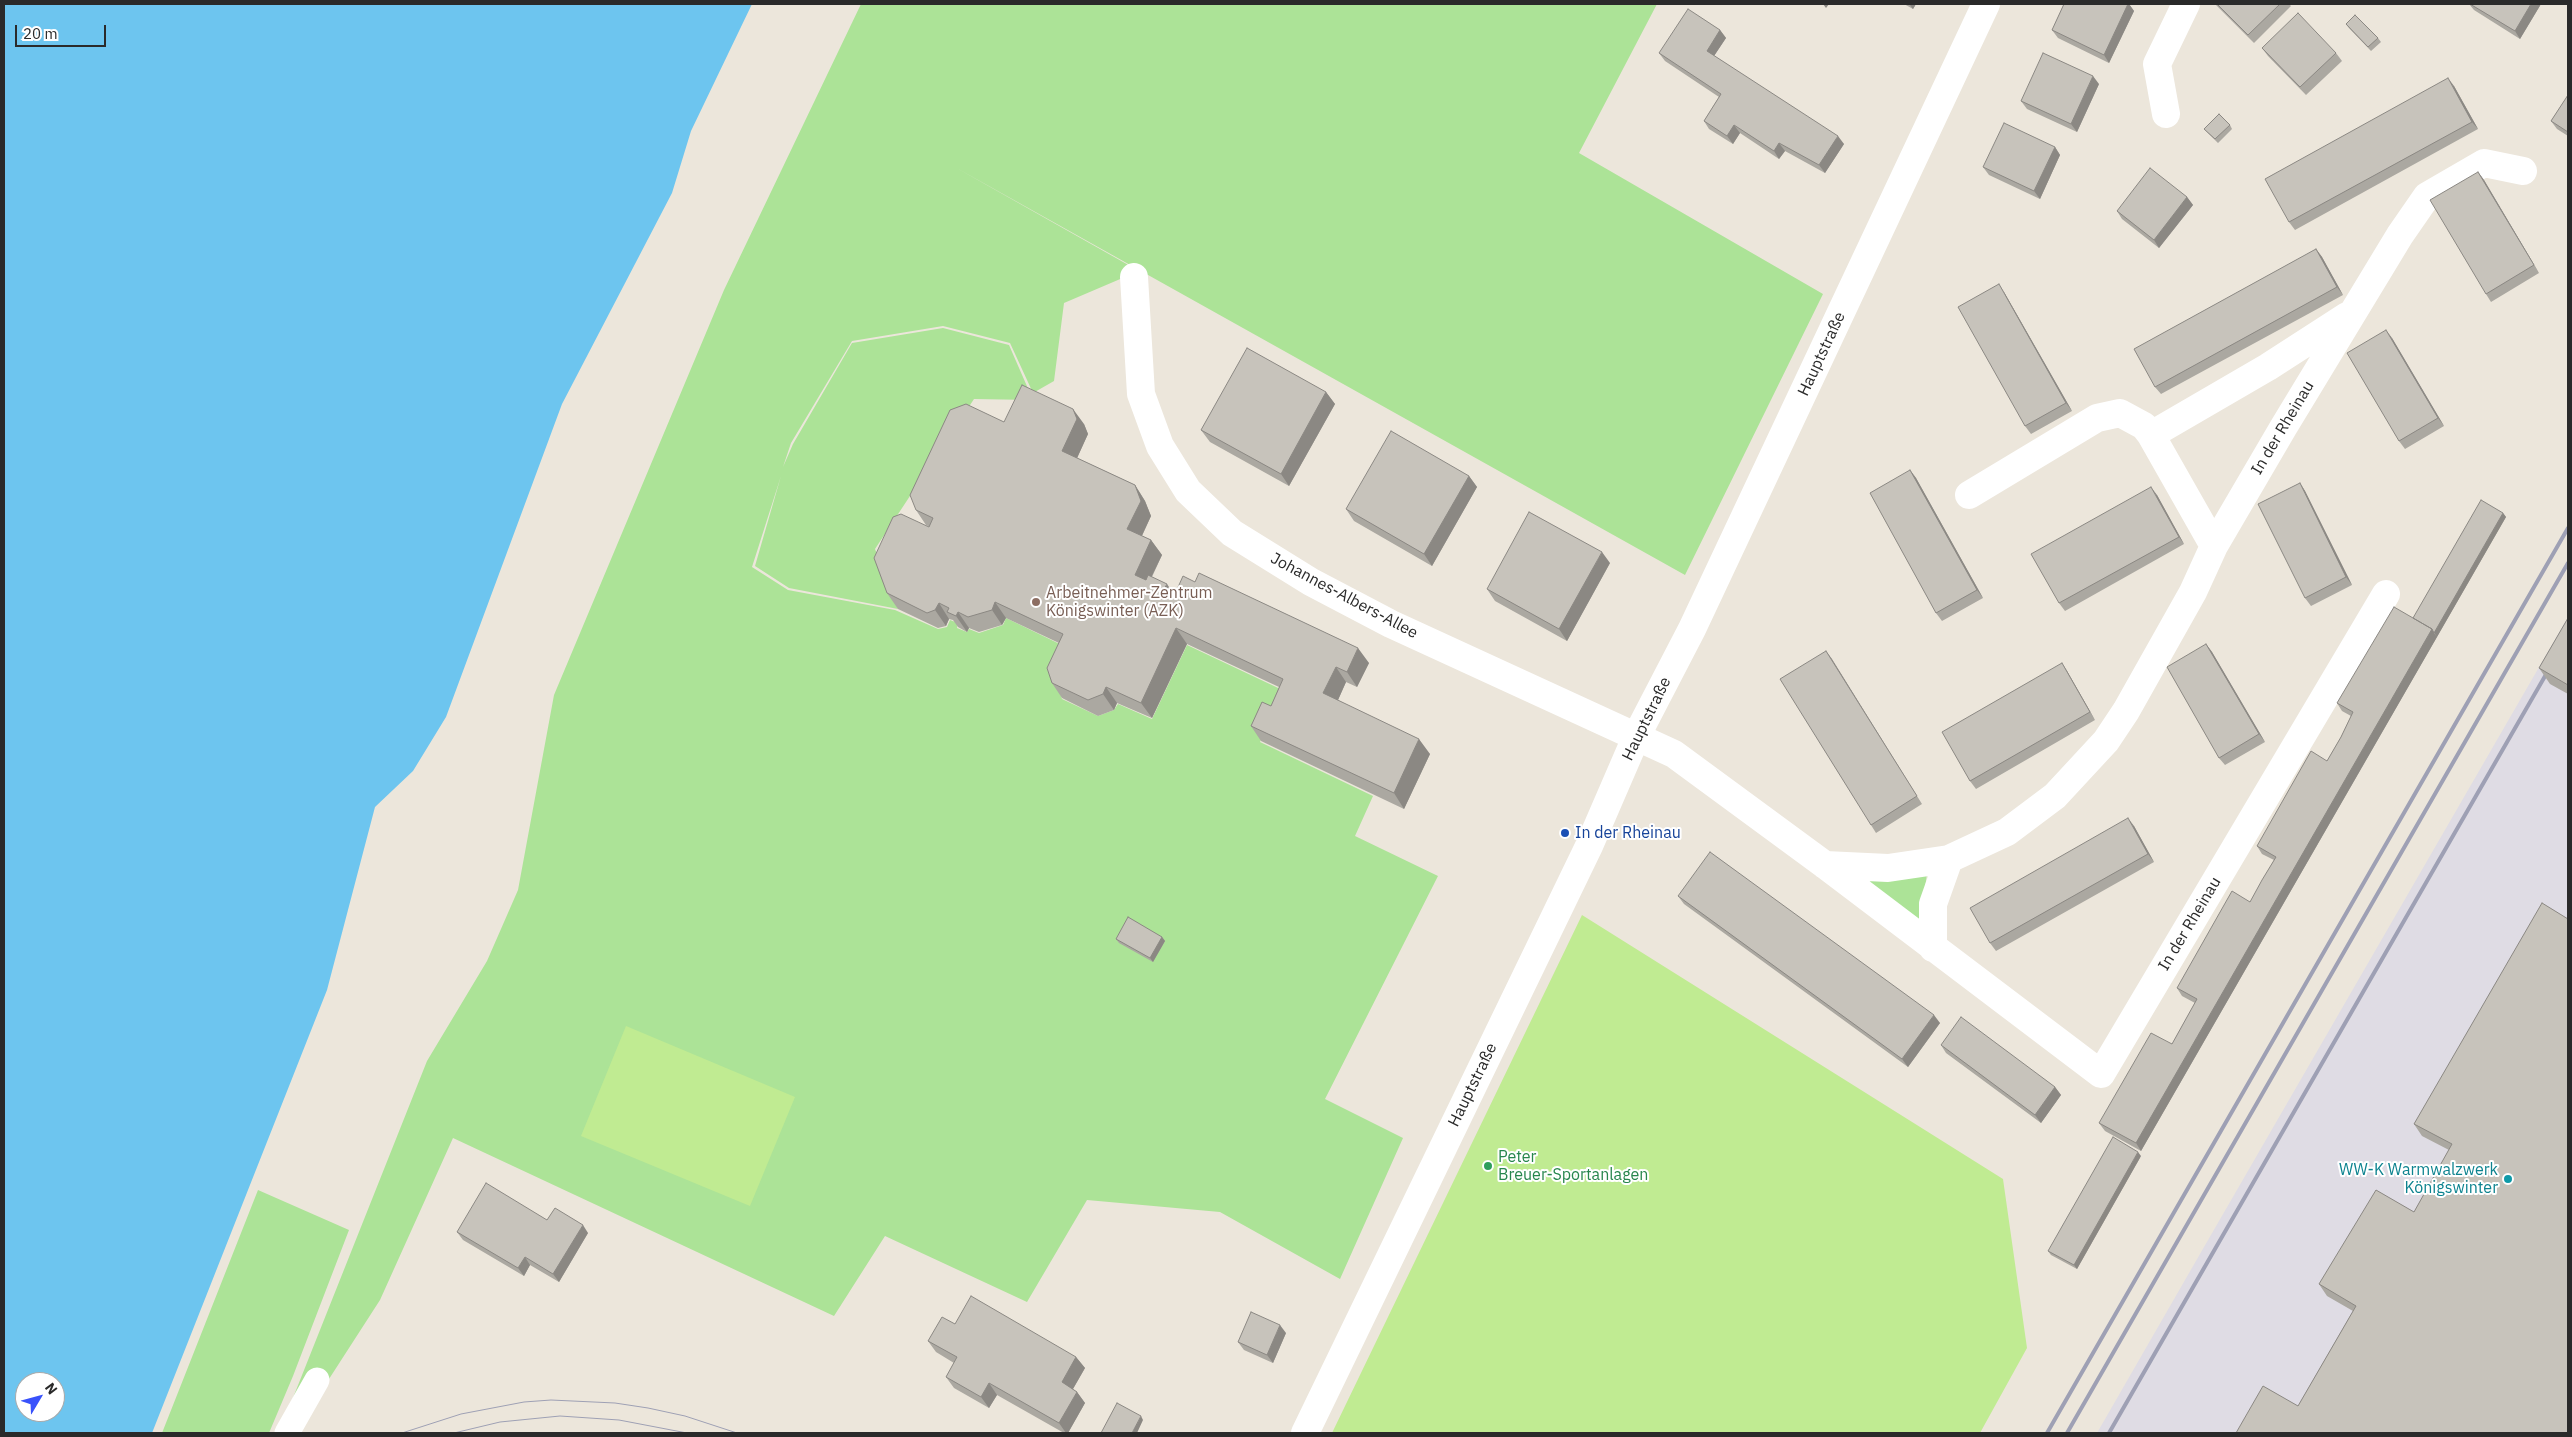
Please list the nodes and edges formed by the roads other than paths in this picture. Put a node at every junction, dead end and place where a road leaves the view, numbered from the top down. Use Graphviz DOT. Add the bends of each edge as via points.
graph roads {
  1 [pos="1986,4"];
  2 [pos="2186,4"];
  3 [pos="2166,114"];
  4 [pos="2523,171"];
  5 [pos="1134,277"];
  6 [pos="2353,312"];
  7 [pos="2152,435"];
  8 [pos="1968,495"];
  9 [pos="2214,546"];
  10 [pos="2386,594"];
  11 [pos="1637,736"];
  12 [pos="1949,859"];
  13 [pos="1826,865"];
  14 [pos="1933,948"];
  15 [pos="317,1380"];
  16 [pos="287,1433"];
  17 [pos="1305,1433"];
  1 -- 11 [label="street, Hauptstraße" via="1692,629"];
  2 -- 3 [label="street" via="2158,64"];
  4 -- 6 [label="street, In der Rheinau" via="2484,163 2427,196"];
  5 -- 11 [label="street, Johannes-Albers-Allee" via="1141,394 1160,446 1188,491 1232,533 1311,582 1391,624"];
  6 -- 7 [label="street, In der Rheinau" via="2268,367"];
  6 -- 9 [label="street, In der Rheinau"];
  7 -- 8 [label="street" via="2144,426 2120,413 2096,418"];
  7 -- 9 [label="street"];
  9 -- 12 [label="street, In der Rheinau" via="2193,592 2106,741 2055,796 2007,832"];
  10 -- 14 [label="street, In der Rheinau" via="2101,1074"];
  11 -- 13 [label="street, In der Rheinau" via="1674,754"];
  11 -- 17 [label="street, Hauptstraße" via="1589,846"];
  12 -- 13 [label="street, In der Rheinau" via="1888,868"];
  12 -- 14 [label="street" via="1933,904"];
  13 -- 14 [label="street, In der Rheinau"];
  15 -- 16 [label="street"];
}
